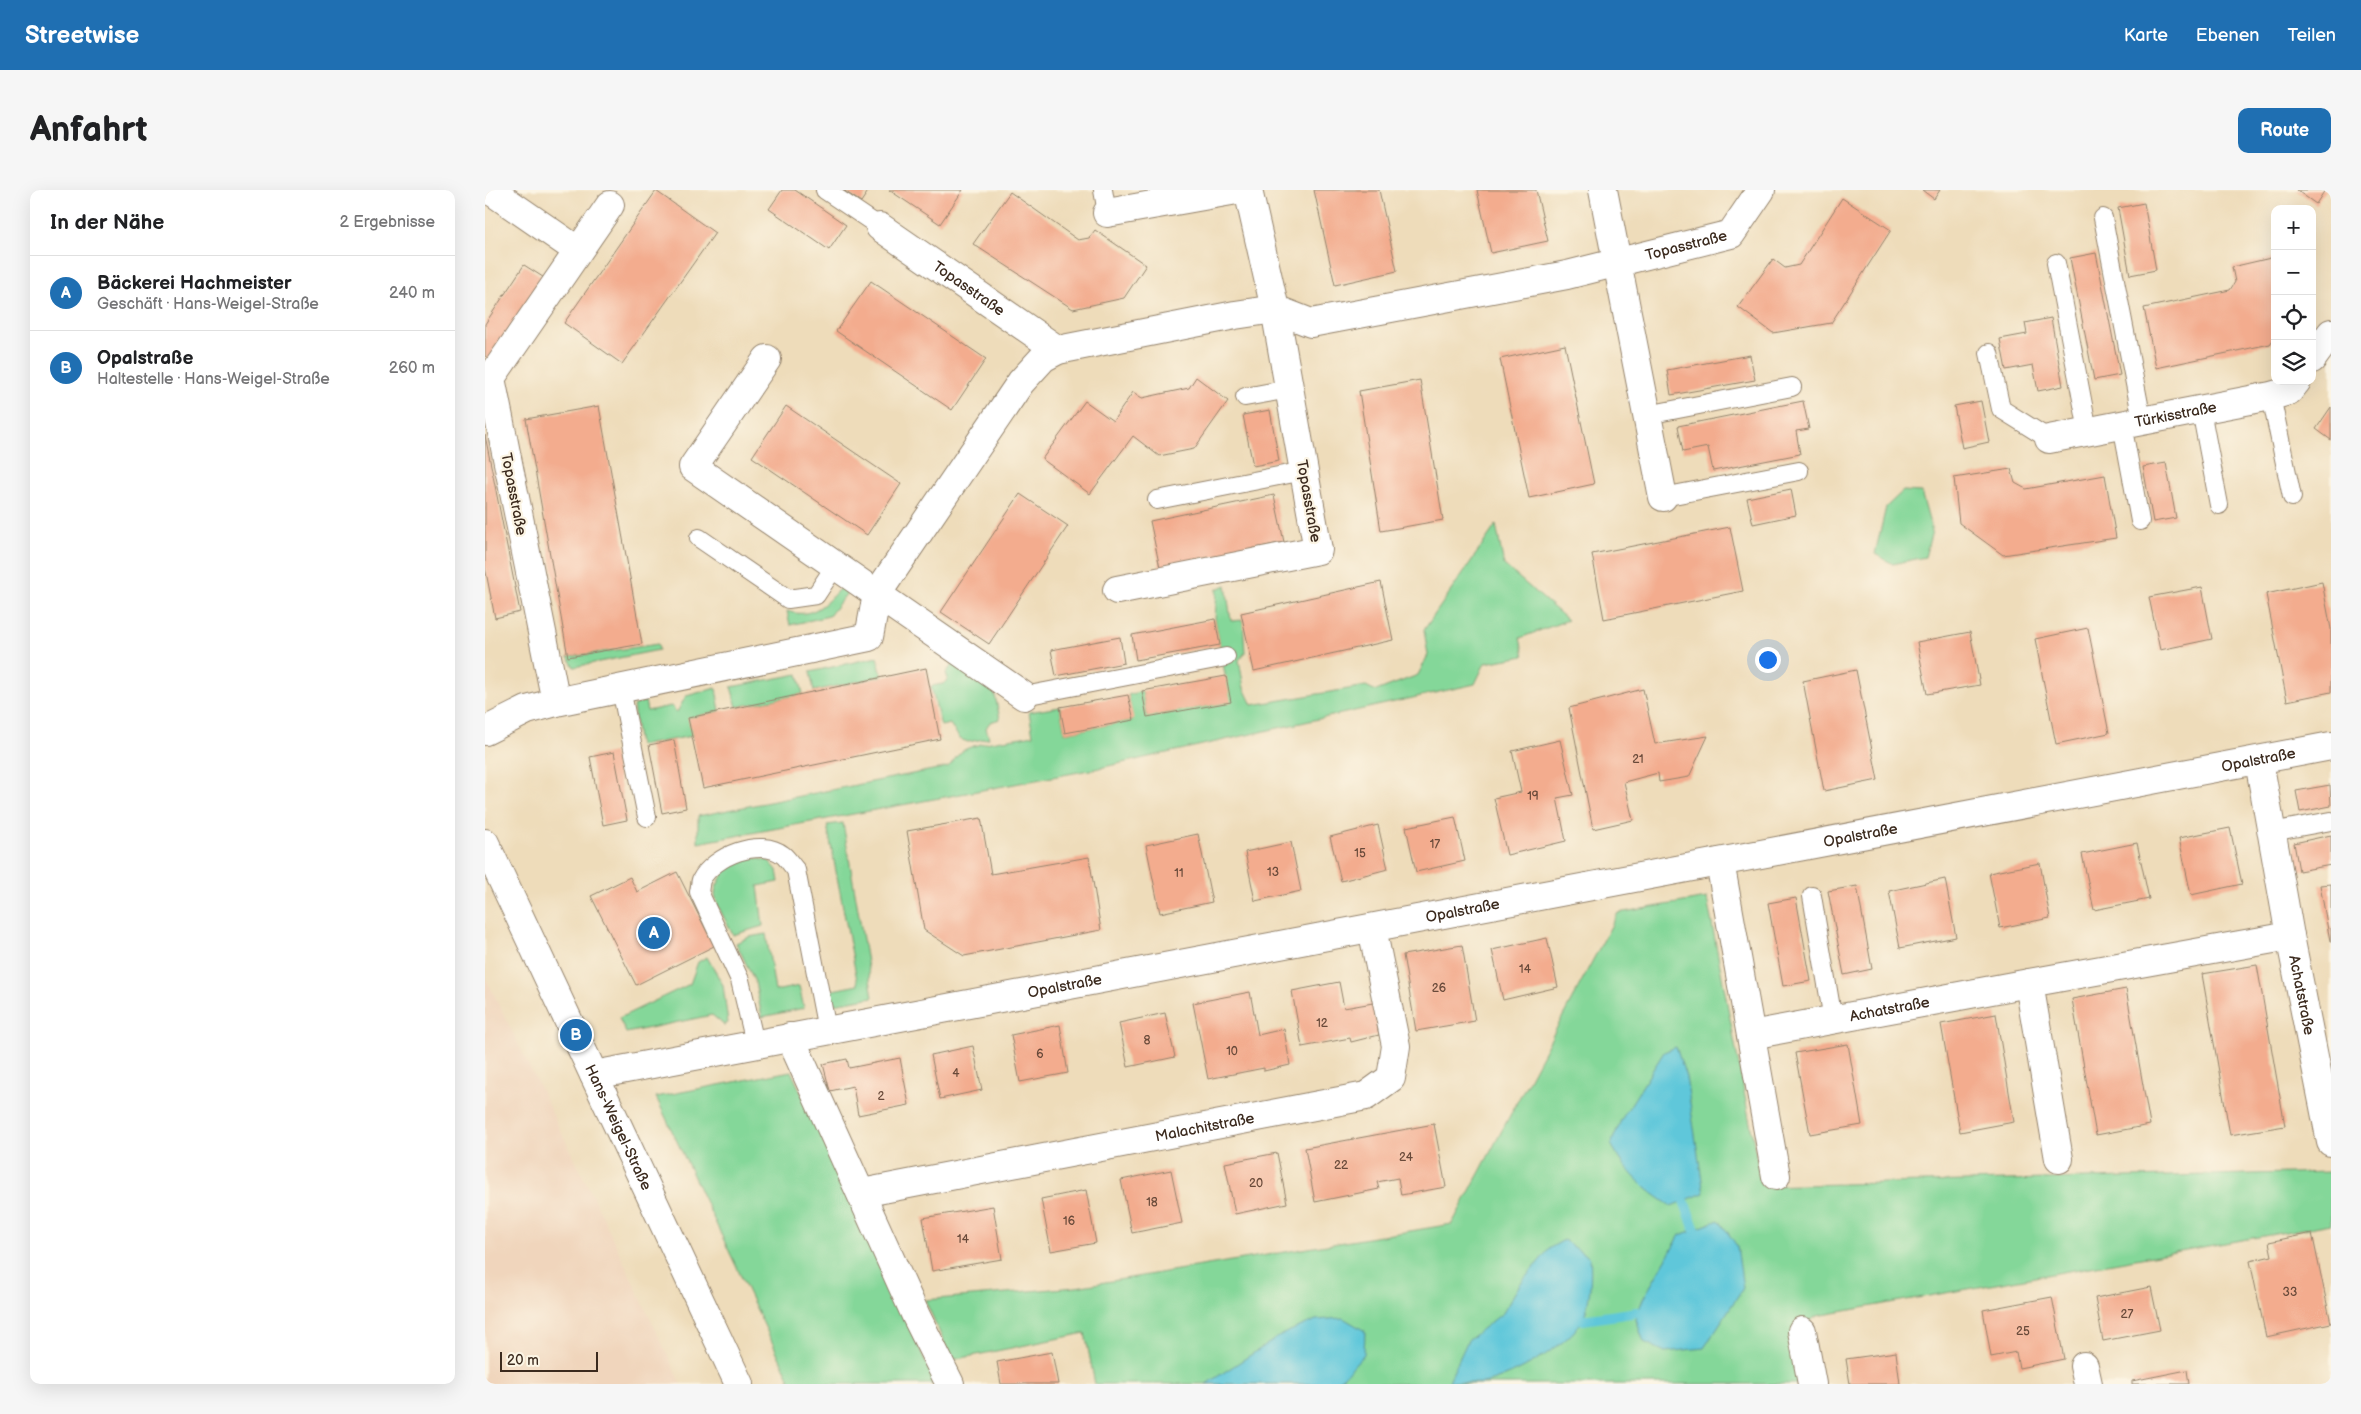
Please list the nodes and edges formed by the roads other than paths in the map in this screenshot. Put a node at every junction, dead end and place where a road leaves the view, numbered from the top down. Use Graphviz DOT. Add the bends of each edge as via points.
graph roads {
  1 [pos="490,190"];
  2 [pos="825,190"];
  3 [pos="1237,190"];
  4 [pos="1248,190"];
  5 [pos="1603,190"];
  6 [pos="1761,190"];
  7 [pos="1105,202"];
  8 [pos="610,205"];
  9 [pos="2103,218"];
  10 [pos="880,227"];
  11 [pos="577,250"];
  12 [pos="2056,263"];
  13 [pos="1618,264"];
  14 [pos="1275,309"];
  15 [pos="2331,332"];
  16 [pos="1058,350"];
  17 [pos="1989,353"];
  18 [pos="2316,353"];
  19 [pos="767,360"];
  20 [pos="2294,385"];
  21 [pos="1792,387"];
  22 [pos="1289,389"];
  23 [pos="2271,396"];
  24 [pos="1245,397"];
  25 [pos="2201,410"];
  26 [pos="1647,415"];
  27 [pos="2132,422"];
  28 [pos="2088,431"];
  29 [pos="2049,439"];
  30 [pos="1304,471"];
  31 [pos="1799,471"];
  32 [pos="1663,497"];
  33 [pos="2292,497"];
  34 [pos="1157,500"];
  35 [pos="2219,506"];
  36 [pos="2140,520"];
  37 [pos="699,538"];
  38 [pos="835,566"];
  39 [pos="1117,590"];
  40 [pos="877,594"];
  41 [pos="1226,657"];
  42 [pos="621,689"];
  43 [pos="1024,696"];
  44 [pos="556,702"];
  45 [pos="485,731"];
  46 [pos="2331,746"];
  47 [pos="2259,761"];
  48 [pos="647,817"];
  49 [pos="2331,821"];
  50 [pos="2271,832"];
  51 [pos="485,843"];
  52 [pos="1720,862"];
  53 [pos="1813,896"];
  54 [pos="1372,928"];
  55 [pos="2290,936"];
  56 [pos="2029,982"];
  57 [pos="1833,1020"];
  58 [pos="827,1030"];
  59 [pos="1751,1035"];
  60 [pos="791,1037"];
  61 [pos="755,1044"];
  62 [pos="594,1075"];
  63 [pos="2331,1142"];
  64 [pos="2059,1159"];
  65 [pos="1776,1176"];
  66 [pos="863,1193"];
  67 [pos="1802,1331"];
  68 [pos="739,1384"];
  69 [pos="950,1384"];
  70 [pos="1812,1384"];
  1 -- 11 [label="street"];
  2 -- 10 [label="lane"];
  3 -- 7 [label="street"];
  4 -- 14 [label="street, Topasstraße"];
  5 -- 13 [label="street"];
  6 -- 13 [label="street, Topasstraße" via="1731,234"];
  8 -- 11 [label="street, Topasstraße"];
  9 -- 27 [label="lane"];
  10 -- 16 [label="street, Topasstraße"];
  11 -- 44 [label="street, Topasstraße" via="491,378"];
  12 -- 28 [label="lane"];
  13 -- 14 [label="street, Topasstraße" via="1311,323"];
  13 -- 26 [label="street"];
  14 -- 16 [label="street, Topasstraße"];
  14 -- 22 [label="street, Topasstraße"];
  15 -- 18 [label="street"];
  16 -- 40 [label="street, Topasstraße" via="1043,358 1021,382"];
  17 -- 29 [label="lane" via="2001,409"];
  19 -- 38 [label="street" via="693,467"];
  20 -- 23 [label="street, Türkisstraße" via="2289,391"];
  21 -- 26 [label="lane"];
  22 -- 24 [label="lane"];
  22 -- 30 [label="street, Topasstraße"];
  23 -- 25 [label="street, Türkisstraße"];
  23 -- 33 [label="lane"];
  25 -- 27 [label="street, Türkisstraße"];
  25 -- 35 [label="lane"];
  26 -- 32 [label="street"];
  27 -- 28 [label="street, Türkisstraße"];
  27 -- 36 [label="lane"];
  28 -- 29 [label="street, Türkisstraße"];
  30 -- 34 [label="lane"];
  30 -- 39 [label="street, Topasstraße" via="1318,550"];
  31 -- 32 [label="lane"];
  37 -- 38 [label="lane" via="788,599 816,594"];
  38 -- 40 [label="street"];
  40 -- 42 [label="street, Topasstraße" via="869,637"];
  40 -- 43 [label="street"];
  41 -- 43 [label="lane"];
  42 -- 44 [label="street, Topasstraße"];
  42 -- 48 [label="lane"];
  44 -- 45 [label="street, Topasstraße" via="527,710"];
  46 -- 47 [label="street, Opalstraße"];
  47 -- 50 [label="street, Achatstraße"];
  47 -- 52 [label="street, Opalstraße"];
  49 -- 50 [label="lane"];
  50 -- 55 [label="street, Achatstraße"];
  51 -- 62 [label="street, Hans-Weigel-Straße"];
  52 -- 54 [label="street, Opalstraße"];
  52 -- 59 [label="street"];
  53 -- 57 [label="lane"];
  54 -- 58 [label="street, Opalstraße"];
  54 -- 66 [label="street, Malachitstraße" via="1396,1046 1391,1078 1365,1096"];
  55 -- 56 [label="street, Achatstraße"];
  55 -- 63 [label="street, Achatstraße"];
  56 -- 57 [label="street, Achatstraße"];
  56 -- 64 [label="street"];
  57 -- 59 [label="street, Achatstraße"];
  58 -- 60 [label="street, Opalstraße"];
  58 -- 61 [label="lane" via="796,870 783,855 768,848 741,850 714,865 701,880 699,892 740,980"];
  59 -- 65 [label="street"];
  60 -- 61 [label="street, Opalstraße"];
  60 -- 66 [label="street"];
  61 -- 62 [label="street, Opalstraße"];
  62 -- 68 [label="street, Hans-Weigel-Straße"];
  66 -- 69 [label="street" via="916,1316"];
  67 -- 70 [label="street"];
}
